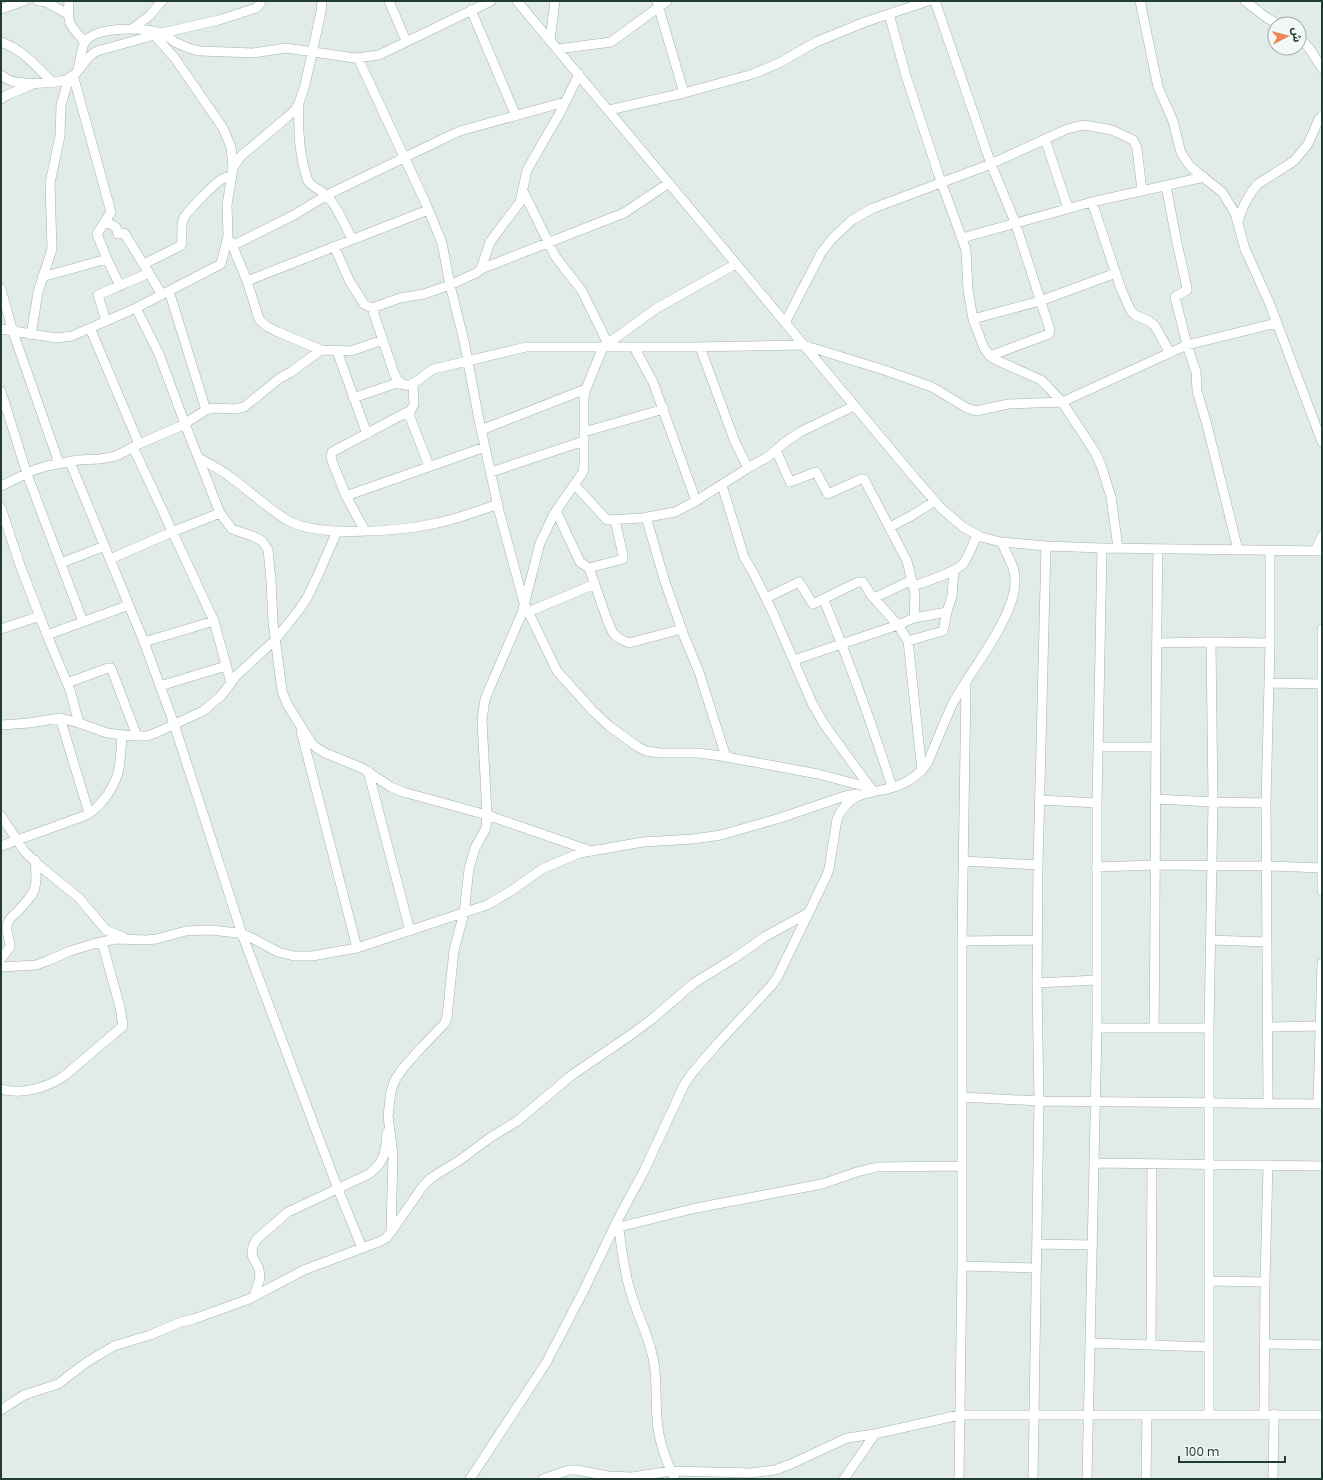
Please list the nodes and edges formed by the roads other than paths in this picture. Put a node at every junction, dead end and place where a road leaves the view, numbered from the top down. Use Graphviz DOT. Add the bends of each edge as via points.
graph roads {
  1 [pos="24,1"];
  2 [pos="38,1"];
  3 [pos="69,1"];
  4 [pos="162,1"];
  5 [pos="261,1"];
  6 [pos="322,1"];
  7 [pos="389,1"];
  8 [pos="491,1"];
  9 [pos="517,1"];
  10 [pos="555,1"];
  11 [pos="667,1"];
  12 [pos="928,1"];
  13 [pos="935,1"];
  14 [pos="1140,1"];
  15 [pos="1245,1"];
  16 [pos="657,4"];
  17 [pos="1,9"];
  18 [pos="471,10"];
  19 [pos="68,14"];
  20 [pos="889,14"];
  21 [pos="1267,18"];
  22 [pos="132,29"];
  23 [pos="158,34"];
  24 [pos="550,40"];
  25 [pos="406,41"];
  26 [pos="1,42"];
  27 [pos="85,42"];
  28 [pos="1307,46"];
  29 [pos="558,49"];
  30 [pos="312,52"];
  31 [pos="358,58"];
  32 [pos="1322,68"];
  33 [pos="74,74"];
  34 [pos="579,74"];
  35 [pos="1,75"];
  36 [pos="52,82"];
  37 [pos="36,83"];
  38 [pos="684,93"];
  39 [pos="1,99"];
  40 [pos="565,102"];
  41 [pos="299,103"];
  42 [pos="609,110"];
  43 [pos="516,116"];
  44 [pos="1322,116"];
  45 [pos="1046,139"];
  46 [pos="404,158"];
  47 [pos="991,164"];
  48 [pos="232,172"];
  49 [pos="1204,177"];
  50 [pos="941,182"];
  51 [pos="669,183"];
  52 [pos="1166,186"];
  53 [pos="523,191"];
  54 [pos="1142,191"];
  55 [pos="327,195"];
  56 [pos="1092,202"];
  57 [pos="1068,208"];
  58 [pos="428,210"];
  59 [pos="1238,221"];
  60 [pos="106,222"];
  61 [pos="1015,222"];
  62 [pos="228,236"];
  63 [pos="962,238"];
  64 [pos="352,239"];
  65 [pos="548,243"];
  66 [pos="232,246"];
  67 [pos="334,246"];
  68 [pos="107,259"];
  69 [pos="144,264"];
  70 [pos="736,264"];
  71 [pos="481,269"];
  72 [pos="149,273"];
  73 [pos="1116,273"];
  74 [pos="42,277"];
  75 [pos="246,281"];
  76 [pos="450,285"];
  77 [pos="120,286"];
  78 [pos="1,289"];
  79 [pos="165,293"];
  80 [pos="1040,301"];
  81 [pos="136,308"];
  82 [pos="372,308"];
  83 [pos="973,319"];
  84 [pos="106,321"];
  85 [pos="785,323"];
  86 [pos="1277,323"];
  87 [pos="90,328"];
  88 [pos="1,329"];
  89 [pos="13,332"];
  90 [pos="31,335"];
  91 [pos="383,340"];
  92 [pos="605,345"];
  93 [pos="1187,345"];
  94 [pos="803,346"];
  95 [pos="700,347"];
  96 [pos="634,348"];
  97 [pos="321,350"];
  98 [pos="337,351"];
  99 [pos="1170,353"];
  100 [pos="990,356"];
  101 [pos="467,361"];
  102 [pos="400,382"];
  103 [pos="413,384"];
  104 [pos="586,389"];
  105 [pos="1,391"];
  106 [pos="353,398"];
  107 [pos="1062,402"];
  108 [pos="854,406"];
  109 [pos="664,409"];
  110 [pos="206,410"];
  111 [pos="408,412"];
  112 [pos="185,424"];
  113 [pos="481,430"];
  114 [pos="367,434"];
  115 [pos="584,437"];
  116 [pos="1322,442"];
  117 [pos="136,445"];
  118 [pos="485,447"];
  119 [pos="776,450"];
  120 [pos="199,458"];
  121 [pos="70,462"];
  122 [pos="59,463"];
  123 [pos="430,466"];
  124 [pos="748,468"];
  125 [pos="490,472"];
  126 [pos="28,474"];
  127 [pos="574,485"];
  128 [pos="722,485"];
  129 [pos="1,486"];
  130 [pos="346,496"];
  131 [pos="696,500"];
  132 [pos="935,501"];
  133 [pos="498,504"];
  134 [pos="1,508"];
  135 [pos="556,511"];
  136 [pos="220,513"];
  137 [pos="646,517"];
  138 [pos="615,520"];
  139 [pos="890,527"];
  140 [pos="365,530"];
  141 [pos="337,531"];
  142 [pos="172,532"];
  143 [pos="977,535"];
  144 [pos="1322,536"];
  145 [pos="1001,542"];
  146 [pos="105,546"];
  147 [pos="1046,546"];
  148 [pos="1102,548"];
  149 [pos="1118,548"];
  150 [pos="1158,549"];
  151 [pos="1238,550"];
  152 [pos="1270,550"];
  153 [pos="1318,551"];
  154 [pos="110,560"];
  155 [pos="61,564"];
  156 [pos="589,568"];
  157 [pos="954,570"];
  158 [pos="912,583"];
  159 [pos="595,584"];
  160 [pos="766,598"];
  161 [pos="874,598"];
  162 [pos="824,600"];
  163 [pos="524,603"];
  164 [pos="129,605"];
  165 [pos="528,612"];
  166 [pos="946,612"];
  167 [pos="40,616"];
  168 [pos="914,618"];
  169 [pos="214,621"];
  170 [pos="83,622"];
  171 [pos="898,625"];
  172 [pos="1,629"];
  173 [pos="682,629"];
  174 [pos="1322,629"];
  175 [pos="47,635"];
  176 [pos="275,640"];
  177 [pos="908,641"];
  178 [pos="144,642"];
  179 [pos="1211,642"];
  180 [pos="1156,643"];
  181 [pos="1270,643"];
  182 [pos="842,644"];
  183 [pos="794,660"];
  184 [pos="226,666"];
  185 [pos="67,683"];
  186 [pos="231,683"];
  187 [pos="966,683"];
  188 [pos="1269,683"];
  189 [pos="1322,684"];
  190 [pos="160,686"];
  191 [pos="60,718"];
  192 [pos="79,723"];
  193 [pos="174,724"];
  194 [pos="299,724"];
  195 [pos="1,725"];
  196 [pos="122,735"];
  197 [pos="136,736"];
  198 [pos="1098,747"];
  199 [pos="1155,747"];
  200 [pos="726,757"];
  201 [pos="368,771"];
  202 [pos="922,771"];
  203 [pos="892,788"];
  204 [pos="872,789"];
  205 [pos="862,793"];
  206 [pos="1156,799"];
  207 [pos="1040,800"];
  208 [pos="1212,802"];
  209 [pos="1097,803"];
  210 [pos="1266,803"];
  211 [pos="89,813"];
  212 [pos="486,815"];
  213 [pos="1,816"];
  214 [pos="17,841"];
  215 [pos="1,846"];
  216 [pos="592,851"];
  217 [pos="35,860"];
  218 [pos="963,860"];
  219 [pos="1038,865"];
  220 [pos="1156,865"];
  221 [pos="1211,866"];
  222 [pos="1267,866"];
  223 [pos="1096,867"];
  224 [pos="1322,868"];
  225 [pos="1322,891"];
  226 [pos="464,913"];
  227 [pos="808,913"];
  228 [pos="410,931"];
  229 [pos="242,934"];
  230 [pos="127,938"];
  231 [pos="1038,940"];
  232 [pos="1210,940"];
  233 [pos="962,941"];
  234 [pos="102,942"];
  235 [pos="1267,942"];
  236 [pos="357,948"];
  237 [pos="1,960"];
  238 [pos="1322,963"];
  239 [pos="1,967"];
  240 [pos="1096,980"];
  241 [pos="1037,983"];
  242 [pos="1320,1026"];
  243 [pos="1269,1027"];
  244 [pos="1097,1028"];
  245 [pos="1154,1028"];
  246 [pos="1209,1028"];
  247 [pos="1,1089"];
  248 [pos="962,1097"];
  249 [pos="1039,1101"];
  250 [pos="1094,1102"];
  251 [pos="1209,1103"];
  252 [pos="1268,1103"];
  253 [pos="1320,1104"];
  254 [pos="388,1125"];
  255 [pos="1094,1163"];
  256 [pos="1152,1164"];
  257 [pos="1208,1164"];
  258 [pos="1268,1165"];
  259 [pos="962,1166"];
  260 [pos="1322,1166"];
  261 [pos="338,1189"];
  262 [pos="618,1223"];
  263 [pos="391,1232"];
  264 [pos="1037,1244"];
  265 [pos="1093,1245"];
  266 [pos="362,1248"];
  267 [pos="962,1266"];
  268 [pos="1036,1268"];
  269 [pos="1209,1281"];
  270 [pos="1265,1282"];
  271 [pos="254,1296"];
  272 [pos="1091,1343"];
  273 [pos="1265,1344"];
  274 [pos="1151,1345"];
  275 [pos="1322,1345"];
  276 [pos="1208,1347"];
  277 [pos="1,1410"];
  278 [pos="1033,1414"];
  279 [pos="1269,1414"];
  280 [pos="959,1415"];
  281 [pos="1088,1415"];
  282 [pos="1147,1415"];
  283 [pos="1209,1415"];
  284 [pos="1322,1415"];
  285 [pos="875,1434"];
  286 [pos="673,1475"];
  287 [pos="470,1479"];
  288 [pos="543,1479"];
  289 [pos="844,1479"];
  290 [pos="959,1479"];
  291 [pos="1033,1479"];
  292 [pos="1087,1479"];
  293 [pos="1146,1479"];
  294 [pos="1273,1479"];
  1 -- 17 [label="street"];
  2 -- 19 [label="street" via="46,2"];
  3 -- 19 [label="street"];
  4 -- 22 [label="street" via="149,16"];
  5 -- 23 [label="street" via="256,8 219,20"];
  6 -- 30 [label="street"];
  7 -- 25 [label="street"];
  8 -- 18 [label="street"];
  9 -- 24 [label="street"];
  10 -- 24 [label="street"];
  11 -- 16 [label="street"];
  12 -- 20 [label="street"];
  13 -- 47 [label="street"];
  14 -- 49 [label="street" via="1158,87 1173,121 1179,147 1190,166"];
  15 -- 21 [label="street"];
  16 -- 29 [label="street" via="618,39"];
  16 -- 38 [label="street"];
  18 -- 25 [label="street"];
  18 -- 43 [label="street"];
  19 -- 27 [label="street" via="72,28"];
  20 -- 38 [label="street" via="816,42 762,71"];
  20 -- 50 [label="street" via="906,76"];
  22 -- 23 [label="street"];
  22 -- 27 [label="street" via="106,31"];
  23 -- 30 [label="street" via="200,52 253,52 286,48"];
  23 -- 33 [label="street" via="97,51 90,55"];
  23 -- 48 [label="street" via="223,128 231,147"];
  24 -- 29 [label="street"];
  25 -- 31 [label="street" via="382,54"];
  26 -- 36 [label="street" via="21,52"];
  27 -- 33 [label="street"];
  28 -- 32 [label="street"];
  29 -- 34 [label="street"];
  30 -- 31 [label="street"];
  30 -- 41 [label="street" via="306,85"];
  31 -- 46 [label="street"];
  33 -- 36 [label="street"];
  33 -- 60 [label="street" via="111,212"];
  33 -- 74 [label="street" via="61,105 60,136 49,197 52,249"];
  34 -- 40 [label="street"];
  34 -- 42 [label="street"];
  35 -- 37 [label="street" via="13,81"];
  36 -- 37 [label="street"];
  37 -- 39 [label="street"];
  38 -- 42 [label="street"];
  40 -- 43 [label="street"];
  40 -- 53 [label="street" via="527,170"];
  41 -- 48 [label="street" via="295,110 241,156"];
  41 -- 55 [label="street" via="299,146 305,173 311,185"];
  42 -- 51 [label="street"];
  43 -- 46 [label="street" via="460,131"];
  44 -- 59 [label="street" via="1308,144 1294,161 1258,184 1252,191"];
  45 -- 47 [label="street"];
  45 -- 54 [label="street" via="1067,129 1083,126 1112,130 1128,137 1137,148"];
  45 -- 57 [label="street"];
  46 -- 55 [label="street"];
  46 -- 58 [label="street"];
  47 -- 50 [label="street"];
  47 -- 61 [label="street"];
  48 -- 62 [label="street" via="227,205"];
  48 -- 69 [label="street" via="219,181 184,217 182,244"];
  49 -- 52 [label="street"];
  49 -- 59 [label="street" via="1222,192"];
  50 -- 63 [label="street"];
  50 -- 85 [label="street" via="871,209 852,220 821,253"];
  51 -- 65 [label="street" via="624,214"];
  51 -- 70 [label="street"];
  52 -- 54 [label="street"];
  52 -- 93 [label="street" via="1187,288 1174,297"];
  53 -- 65 [label="street"];
  53 -- 71 [label="street" via="518,206 490,242"];
  54 -- 56 [label="street"];
  55 -- 64 [label="street"];
  55 -- 66 [label="street"];
  56 -- 57 [label="street"];
  56 -- 73 [label="street"];
  57 -- 61 [label="street"];
  58 -- 64 [label="street"];
  58 -- 76 [label="street" via="443,248"];
  59 -- 86 [label="street" via="1245,250"];
  60 -- 68 [label="street" via="97,234"];
  60 -- 69 [label="street" via="116,227 118,234 124,233"];
  61 -- 63 [label="street"];
  61 -- 80 [label="street"];
  62 -- 66 [label="street"];
  62 -- 79 [label="street" via="221,264"];
  63 -- 83 [label="street" via="967,259 968,290"];
  64 -- 67 [label="street"];
  65 -- 71 [label="street"];
  65 -- 92 [label="street" via="558,262 582,291"];
  66 -- 75 [label="street"];
  67 -- 75 [label="street"];
  67 -- 82 [label="street" via="364,304"];
  68 -- 74 [label="street"];
  68 -- 77 [label="street"];
  69 -- 72 [label="street"];
  70 -- 85 [label="street"];
  70 -- 92 [label="street" via="657,308"];
  71 -- 76 [label="street"];
  72 -- 77 [label="street"];
  72 -- 79 [label="street"];
  73 -- 80 [label="street"];
  73 -- 99 [label="street" via="1131,311 1155,326"];
  74 -- 90 [label="street" via="34,308"];
  75 -- 97 [label="street" via="256,313 262,322 278,332"];
  76 -- 82 [label="street"];
  76 -- 101 [label="street"];
  77 -- 84 [label="street" via="97,296"];
  78 -- 89 [label="street"];
  79 -- 81 [label="street"];
  79 -- 110 [label="street"];
  80 -- 83 [label="street"];
  80 -- 100 [label="street" via="1050,334"];
  81 -- 84 [label="street"];
  81 -- 112 [label="street" via="159,354"];
  82 -- 91 [label="street"];
  83 -- 100 [label="street" via="984,348"];
  84 -- 87 [label="street"];
  85 -- 94 [label="street"];
  86 -- 93 [label="street"];
  86 -- 116 [label="street"];
  87 -- 90 [label="street" via="64,338"];
  87 -- 117 [label="street"];
  88 -- 89 [label="street"];
  89 -- 90 [label="street"];
  89 -- 122 [label="street"];
  91 -- 98 [label="street" via="351,351"];
  91 -- 102 [label="street" via="395,376"];
  92 -- 96 [label="street"];
  92 -- 101 [label="street" via="526,347"];
  92 -- 104 [label="street"];
  93 -- 99 [label="street"];
  93 -- 151 [label="street" via="1196,372 1197,392"];
  94 -- 95 [label="street"];
  94 -- 107 [label="street" via="932,387 976,412 1016,404"];
  94 -- 108 [label="street"];
  95 -- 96 [label="street"];
  95 -- 124 [label="street" via="735,442"];
  96 -- 109 [label="street" via="654,382"];
  97 -- 98 [label="street"];
  97 -- 110 [label="street" via="244,407"];
  98 -- 106 [label="street"];
  99 -- 107 [label="street"];
  100 -- 107 [label="street" via="1041,380"];
  101 -- 103 [label="street" via="430,370"];
  101 -- 113 [label="street"];
  102 -- 103 [label="street"];
  102 -- 106 [label="street"];
  103 -- 111 [label="street" via="414,404"];
  104 -- 113 [label="street"];
  104 -- 115 [label="street"];
  105 -- 126 [label="street"];
  106 -- 114 [label="street"];
  107 -- 149 [label="street" via="1098,457 1110,497"];
  108 -- 119 [label="street" via="800,432"];
  108 -- 132 [label="street"];
  109 -- 115 [label="street"];
  109 -- 131 [label="street"];
  110 -- 112 [label="street"];
  111 -- 114 [label="street"];
  111 -- 123 [label="street"];
  112 -- 117 [label="street"];
  112 -- 120 [label="street"];
  113 -- 118 [label="street"];
  114 -- 130 [label="street" via="332,452 332,461"];
  115 -- 125 [label="street"];
  115 -- 127 [label="street" via="583,472"];
  117 -- 121 [label="street" via="107,459"];
  117 -- 142 [label="street"];
  118 -- 123 [label="street"];
  118 -- 125 [label="street"];
  119 -- 124 [label="street"];
  119 -- 139 [label="street" via="790,482 816,472 828,494 863,479"];
  120 -- 136 [label="street"];
  120 -- 141 [label="street" via="225,472 290,522 311,529"];
  121 -- 122 [label="street"];
  121 -- 146 [label="street"];
  122 -- 126 [label="street"];
  123 -- 130 [label="street"];
  124 -- 128 [label="street"];
  125 -- 133 [label="street"];
  126 -- 129 [label="street"];
  126 -- 155 [label="street"];
  127 -- 135 [label="street"];
  127 -- 138 [label="street" via="605,520"];
  128 -- 131 [label="street"];
  128 -- 160 [label="street" via="741,549"];
  130 -- 140 [label="street"];
  131 -- 137 [label="street" via="675,512"];
  132 -- 139 [label="street"];
  132 -- 143 [label="street" via="952,518"];
  133 -- 140 [label="street" via="438,523"];
  133 -- 163 [label="street"];
  134 -- 167 [label="street"];
  135 -- 156 [label="street" via="580,562"];
  135 -- 163 [label="street" via="536,551"];
  136 -- 142 [label="street"];
  136 -- 176 [label="street" via="232,529 256,537 268,550"];
  137 -- 138 [label="street"];
  137 -- 173 [label="street"];
  138 -- 156 [label="street" via="623,559"];
  139 -- 158 [label="street" via="904,555"];
  140 -- 141 [label="street"];
  141 -- 176 [label="street" via="308,596"];
  142 -- 154 [label="street"];
  142 -- 169 [label="street"];
  143 -- 145 [label="street"];
  143 -- 157 [label="street" via="963,563"];
  144 -- 153 [label="street"];
  145 -- 147 [label="street"];
  145 -- 187 [label="street" via="1014,570 1014,591 1000,628"];
  146 -- 154 [label="street"];
  146 -- 155 [label="street"];
  147 -- 148 [label="street"];
  147 -- 207 [label="street"];
  148 -- 149 [label="street"];
  148 -- 198 [label="street"];
  149 -- 150 [label="street"];
  150 -- 151 [label="street"];
  150 -- 180 [label="street"];
  151 -- 152 [label="street"];
  152 -- 153 [label="street"];
  152 -- 181 [label="street"];
  154 -- 164 [label="street"];
  155 -- 170 [label="street"];
  156 -- 159 [label="street"];
  157 -- 158 [label="street" via="929,581"];
  157 -- 166 [label="street" via="952,596"];
  158 -- 161 [label="street"];
  158 -- 168 [label="street" via="915,597"];
  159 -- 165 [label="street"];
  159 -- 173 [label="street" via="613,633 623,642 629,643"];
  160 -- 162 [label="street" via="799,582 812,604"];
  160 -- 183 [label="street"];
  161 -- 162 [label="street" via="860,582"];
  161 -- 171 [label="street"];
  162 -- 182 [label="street"];
  163 -- 165 [label="street"];
  163 -- 212 [label="street" via="483,710"];
  164 -- 170 [label="street"];
  164 -- 178 [label="street"];
  165 -- 200 [label="street" via="557,671 609,726 646,751"];
  166 -- 168 [label="street"];
  166 -- 177 [label="street" via="942,632"];
  167 -- 172 [label="street"];
  167 -- 175 [label="street"];
  168 -- 171 [label="street"];
  169 -- 178 [label="street"];
  169 -- 184 [label="street"];
  170 -- 175 [label="street"];
  171 -- 177 [label="street"];
  171 -- 182 [label="street"];
  173 -- 200 [label="street" via="699,672"];
  174 -- 189 [label="street"];
  175 -- 185 [label="street"];
  176 -- 186 [label="street"];
  176 -- 194 [label="street" via="282,691"];
  177 -- 202 [label="street"];
  178 -- 190 [label="street"];
  179 -- 180 [label="street"];
  179 -- 181 [label="street"];
  179 -- 208 [label="street"];
  180 -- 199 [label="street"];
  181 -- 188 [label="street"];
  182 -- 183 [label="street"];
  182 -- 203 [label="street"];
  183 -- 204 [label="street" via="824,724"];
  184 -- 186 [label="street"];
  184 -- 190 [label="street"];
  185 -- 192 [label="street"];
  185 -- 197 [label="street" via="111,668"];
  186 -- 193 [label="street" via="211,705 194,716"];
  187 -- 202 [label="street" via="954,702"];
  187 -- 218 [label="street"];
  188 -- 189 [label="street"];
  188 -- 210 [label="street"];
  189 -- 224 [label="street"];
  190 -- 193 [label="street"];
  191 -- 192 [label="street"];
  191 -- 195 [label="street"];
  191 -- 211 [label="street"];
  192 -- 196 [label="street" via="107,733"];
  193 -- 197 [label="street" via="147,736"];
  193 -- 229 [label="street"];
  194 -- 201 [label="street" via="317,748"];
  194 -- 236 [label="street"];
  196 -- 197 [label="street"];
  196 -- 211 [label="street" via="116,778 100,805"];
  198 -- 199 [label="street"];
  198 -- 209 [label="street"];
  199 -- 206 [label="street"];
  200 -- 204 [label="street" via="818,774"];
  201 -- 212 [label="street" via="403,792"];
  201 -- 228 [label="street"];
  202 -- 203 [label="street"];
  203 -- 204 [label="street"];
  204 -- 205 [label="street"];
  205 -- 216 [label="street" via="721,835 643,842"];
  205 -- 227 [label="street" via="847,803 839,813 829,869"];
  206 -- 208 [label="street"];
  206 -- 220 [label="street"];
  207 -- 209 [label="street"];
  207 -- 219 [label="street"];
  208 -- 210 [label="street"];
  208 -- 221 [label="street"];
  209 -- 223 [label="street"];
  210 -- 222 [label="street"];
  211 -- 214 [label="street"];
  212 -- 216 [label="street"];
  212 -- 226 [label="street" via="486,828 472,856"];
  213 -- 214 [label="street"];
  214 -- 215 [label="street"];
  214 -- 217 [label="street"];
  216 -- 226 [label="street" via="580,853 546,868 493,902"];
  217 -- 230 [label="street" via="79,898 106,930"];
  217 -- 237 [label="street" via="35,888 32,896 9,921 7,930 10,947"];
  218 -- 219 [label="street"];
  218 -- 233 [label="street"];
  219 -- 231 [label="street"];
  220 -- 221 [label="street"];
  220 -- 223 [label="street"];
  220 -- 245 [label="street"];
  221 -- 222 [label="street"];
  221 -- 232 [label="street"];
  222 -- 224 [label="street"];
  222 -- 235 [label="street"];
  223 -- 240 [label="street"];
  224 -- 225 [label="street"];
  226 -- 228 [label="street"];
  226 -- 254 [label="street" via="454,950 447,1017 395,1080 389,1099"];
  227 -- 262 [label="street" via="772,985 718,1043 684,1085"];
  227 -- 263 [label="street" via="766,936 694,983 642,1026 572,1075 516,1122 431,1178"];
  228 -- 236 [label="street"];
  229 -- 230 [label="street" via="212,930 186,931 151,940"];
  229 -- 236 [label="street" via="278,952 294,956 312,956"];
  229 -- 261 [label="street"];
  230 -- 234 [label="street"];
  231 -- 233 [label="street"];
  231 -- 241 [label="street"];
  232 -- 235 [label="street"];
  232 -- 246 [label="street"];
  233 -- 248 [label="street"];
  234 -- 239 [label="street" via="70,951 36,965"];
  234 -- 247 [label="street" via="123,1026 63,1077 52,1083 16,1092"];
  235 -- 243 [label="street"];
  238 -- 242 [label="street"];
  240 -- 241 [label="street"];
  240 -- 244 [label="street"];
  241 -- 249 [label="street"];
  242 -- 243 [label="street"];
  242 -- 253 [label="street"];
  243 -- 252 [label="street"];
  244 -- 245 [label="street"];
  244 -- 250 [label="street"];
  245 -- 246 [label="street"];
  246 -- 251 [label="street"];
  248 -- 249 [label="street"];
  248 -- 259 [label="street"];
  249 -- 250 [label="street"];
  249 -- 264 [label="street"];
  250 -- 251 [label="street"];
  250 -- 255 [label="street"];
  251 -- 252 [label="street"];
  251 -- 257 [label="street"];
  252 -- 253 [label="street"];
  254 -- 261 [label="street" via="381,1162 369,1174"];
  254 -- 263 [label="street" via="393,1155"];
  255 -- 256 [label="street"];
  255 -- 265 [label="street"];
  256 -- 257 [label="street"];
  256 -- 274 [label="street"];
  257 -- 258 [label="street"];
  257 -- 269 [label="street"];
  258 -- 260 [label="street"];
  258 -- 270 [label="street"];
  259 -- 262 [label="street" via="877,1167 822,1184"];
  259 -- 267 [label="street"];
  261 -- 266 [label="street"];
  261 -- 271 [label="street" via="288,1212 252,1246 252,1256 259,1269 260,1278"];
  262 -- 286 [label="street" via="630,1291 652,1354 658,1427"];
  262 -- 287 [label="street" via="546,1363"];
  263 -- 266 [label="street" via="381,1241"];
  264 -- 265 [label="street"];
  264 -- 268 [label="street"];
  265 -- 272 [label="street"];
  266 -- 271 [label="street" via="304,1270"];
  267 -- 268 [label="street"];
  267 -- 280 [label="street"];
  268 -- 278 [label="street"];
  269 -- 270 [label="street"];
  269 -- 276 [label="street"];
  270 -- 273 [label="street"];
  271 -- 277 [label="street" via="114,1346 58,1384 24,1395"];
  272 -- 274 [label="street"];
  272 -- 281 [label="street"];
  273 -- 275 [label="street"];
  273 -- 279 [label="street"];
  274 -- 276 [label="street"];
  276 -- 283 [label="street"];
  278 -- 280 [label="street"];
  278 -- 281 [label="street"];
  278 -- 291 [label="street"];
  279 -- 283 [label="street"];
  279 -- 284 [label="street"];
  279 -- 294 [label="street"];
  280 -- 285 [label="street"];
  280 -- 290 [label="street"];
  281 -- 282 [label="street"];
  281 -- 292 [label="street"];
  282 -- 283 [label="street"];
  282 -- 293 [label="street"];
  285 -- 286 [label="street" via="847,1438 775,1470"];
  285 -- 289 [label="street"];
  286 -- 288 [label="street" via="608,1476 569,1470"];
}
